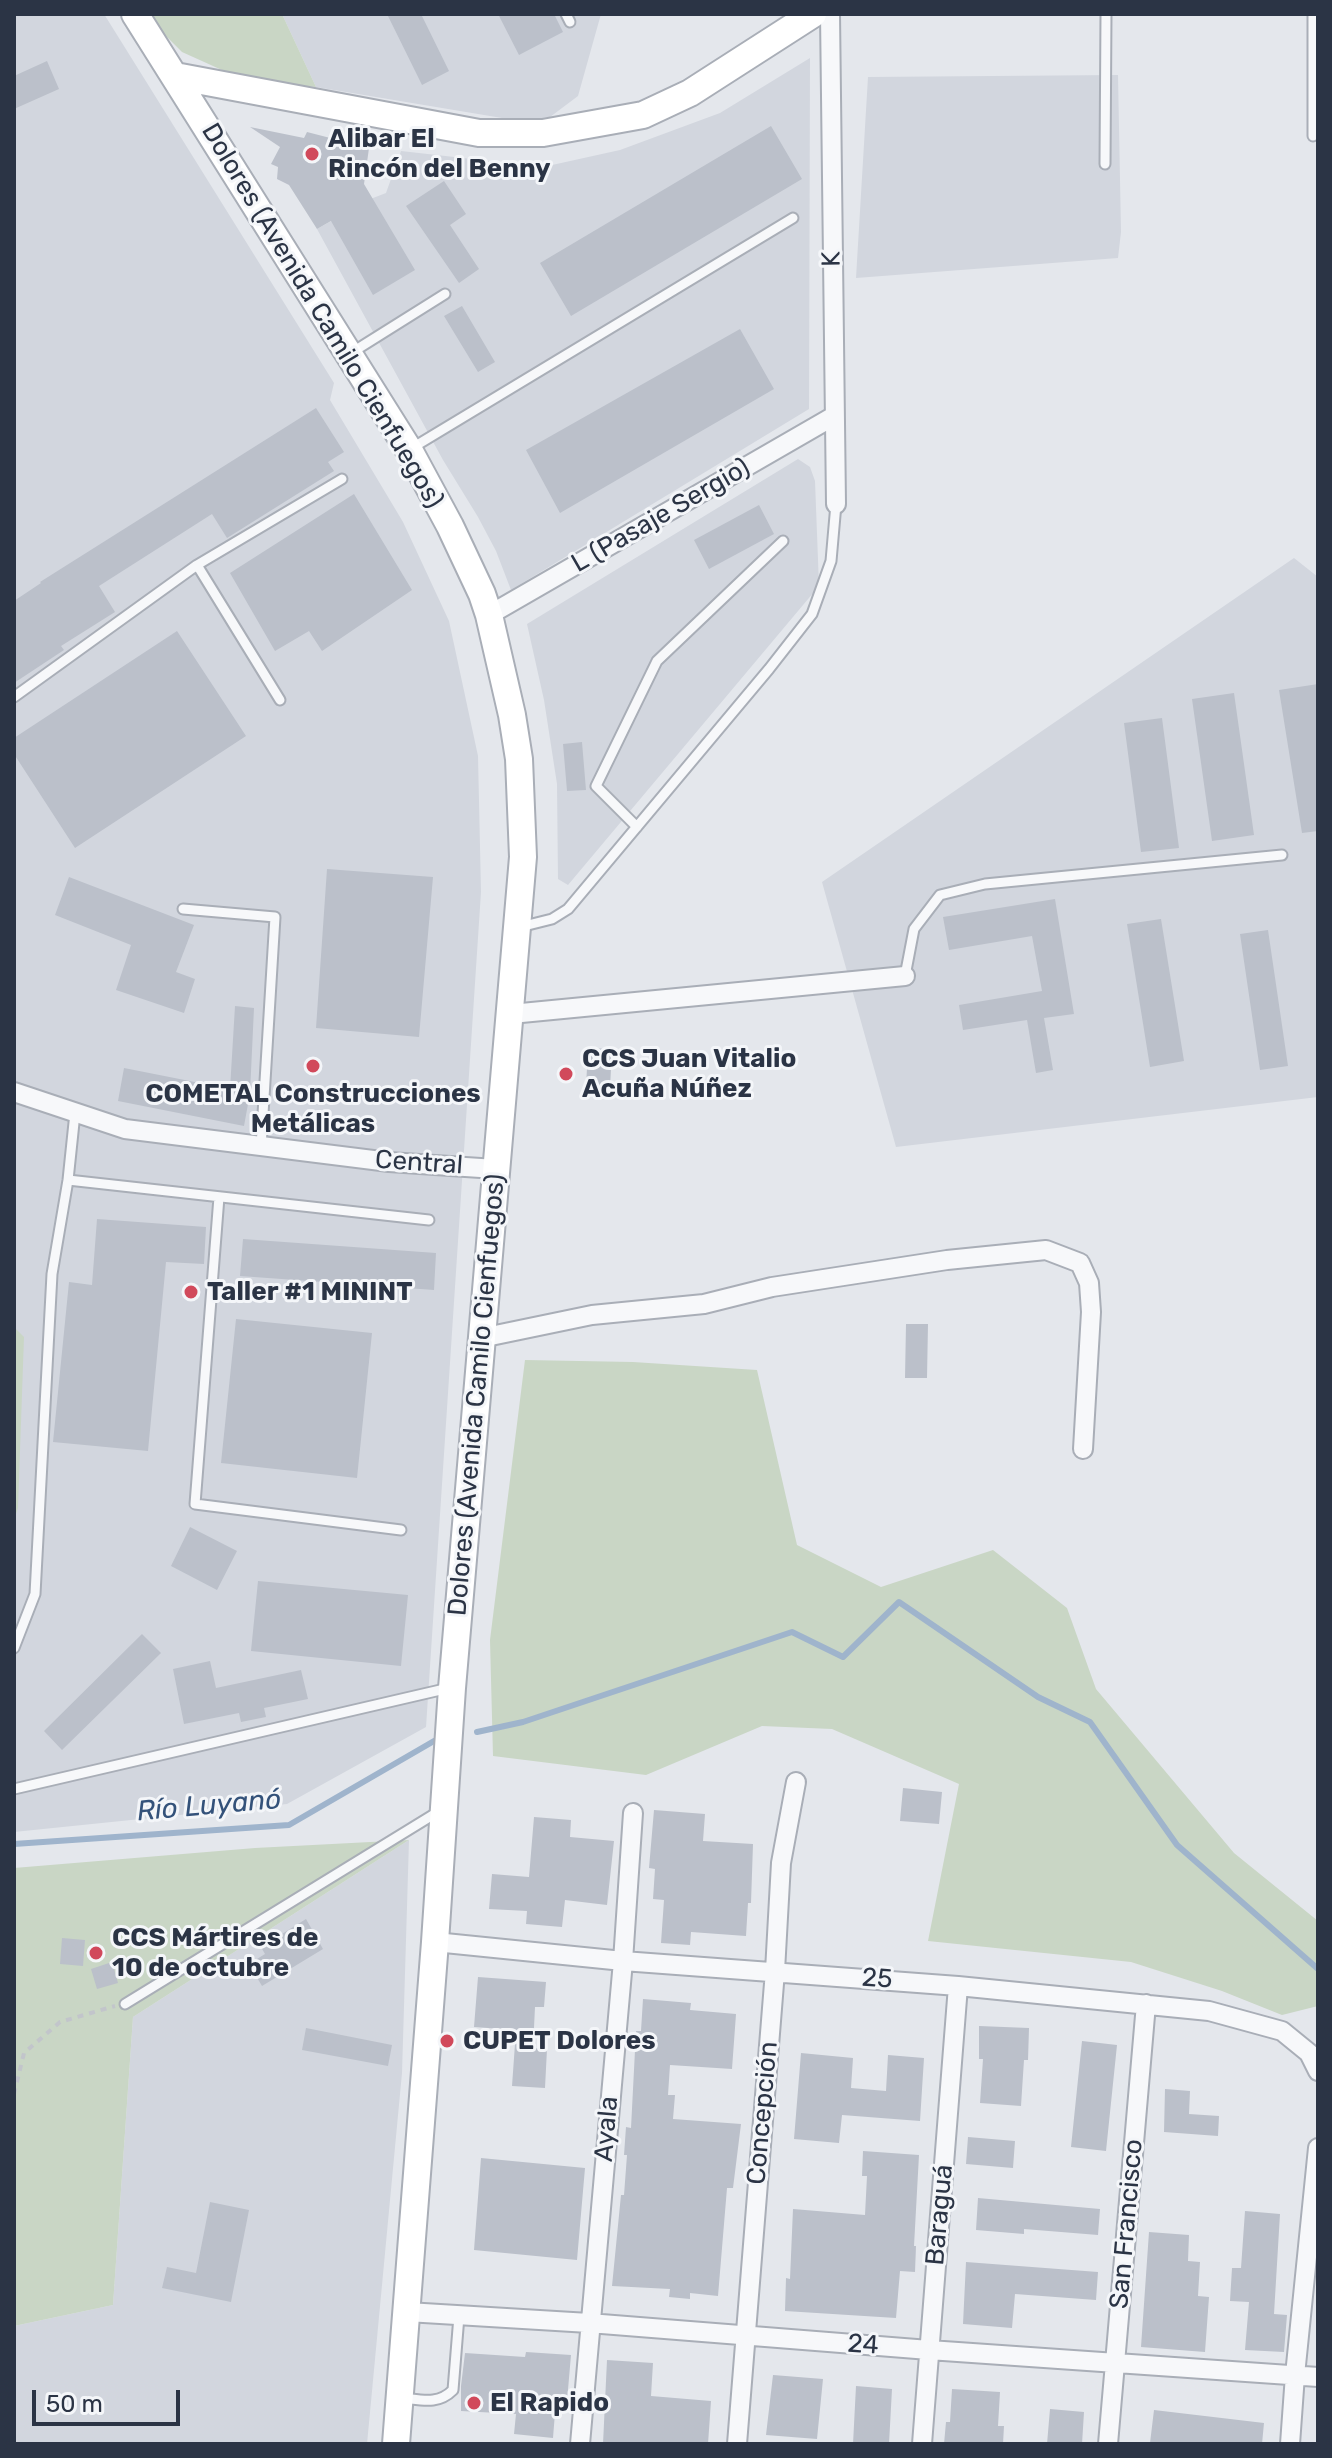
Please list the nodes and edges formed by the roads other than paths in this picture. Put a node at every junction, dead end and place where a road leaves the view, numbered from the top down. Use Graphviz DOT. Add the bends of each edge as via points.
graph roads {
  1 [pos="135,14"];
  2 [pos="813,14"];
  3 [pos="830,14"];
  4 [pos="1106,14"];
  5 [pos="1313,14"];
  6 [pos="175,76"];
  7 [pos="1313,136"];
  8 [pos="1105,164"];
  9 [pos="793,218"];
  10 [pos="445,294"];
  11 [pos="349,354"];
  12 [pos="834,416"];
  13 [pos="409,450"];
  14 [pos="342,479"];
  15 [pos="836,504"];
  16 [pos="783,541"];
  17 [pos="197,565"];
  18 [pos="489,615"];
  19 [pos="14,697"];
  20 [pos="280,700"];
  21 [pos="637,827"];
  22 [pos="1282,855"];
  23 [pos="183,909"];
  24 [pos="517,928"];
  25 [pos="905,976"];
  26 [pos="511,1014"];
  27 [pos="14,1092"];
  28 [pos="75,1113"];
  29 [pos="261,1147"];
  30 [pos="496,1169"];
  31 [pos="68,1180"];
  32 [pos="219,1197"];
  33 [pos="429,1220"];
  34 [pos="481,1338"];
  35 [pos="1083,1449"];
  36 [pos="401,1530"];
  37 [pos="14,1648"];
  38 [pos="452,1688"];
  39 [pos="796,1782"];
  40 [pos="14,1789"];
  41 [pos="444,1808"];
  42 [pos="633,1813"];
  43 [pos="435,1942"];
  44 [pos="623,1961"];
  45 [pos="775,1971"];
  46 [pos="958,1986"];
  47 [pos="125,2004"];
  48 [pos="1146,2004"];
  49 [pos="1318,2071"];
  50 [pos="1318,2148"];
  51 [pos="1316,2181"];
  52 [pos="407,2312"];
  53 [pos="459,2316"];
  54 [pos="589,2323"];
  55 [pos="746,2336"];
  56 [pos="929,2350"];
  57 [pos="1115,2361"];
  58 [pos="1295,2375"];
  59 [pos="1318,2377"];
  60 [pos="400,2398"];
  61 [pos="396,2444"];
  62 [pos="580,2444"];
  63 [pos="737,2444"];
  64 [pos="922,2444"];
  65 [pos="1108,2444"];
  66 [pos="1290,2444"];
  1 -- 6 [label="main road, Dolores (Avenida Camilo Cienfuegos)"];
  2 -- 6 [label="main road" via="690,93 643,115 543,133 479,133"];
  3 -- 12 [label="street, K"];
  4 -- 8 [label="lane"];
  5 -- 7 [label="lane"];
  6 -- 11 [label="main road, Dolores (Avenida Camilo Cienfuegos)"];
  9 -- 13 [label="lane"];
  10 -- 11 [label="lane"];
  11 -- 13 [label="main road, Dolores (Avenida Camilo Cienfuegos)"];
  12 -- 15 [label="street, K"];
  12 -- 18 [label="street, L (Pasaje Sergio)"];
  13 -- 18 [label="main road, Dolores (Avenida Camilo Cienfuegos)"];
  14 -- 17 [label="lane"];
  15 -- 21 [label="lane" via="831,561 812,614"];
  16 -- 21 [label="lane" via="657,661 596,786"];
  17 -- 19 [label="lane"];
  17 -- 20 [label="lane"];
  18 -- 24 [label="main road, Dolores (Avenida Camilo Cienfuegos)" via="519,759 523,857"];
  21 -- 24 [label="lane" via="568,909"];
  22 -- 25 [label="lane" via="985,884 940,895 914,929"];
  23 -- 29 [label="lane" via="275,917"];
  24 -- 26 [label="main road, Dolores (Avenida Camilo Cienfuegos)"];
  25 -- 26 [label="street"];
  26 -- 30 [label="main road, Dolores (Avenida Camilo Cienfuegos)"];
  27 -- 28 [label="street, Central"];
  28 -- 29 [label="street, Central" via="125,1129"];
  28 -- 31 [label="lane"];
  29 -- 30 [label="street, Central"];
  30 -- 34 [label="main road, Dolores (Avenida Camilo Cienfuegos)"];
  31 -- 32 [label="lane"];
  31 -- 37 [label="lane" via="52,1274 35,1594"];
  32 -- 33 [label="lane"];
  32 -- 36 [label="lane" via="195,1504"];
  34 -- 35 [label="street" via="592,1315 704,1304 772,1287 1046,1250 1080,1263 1089,1283"];
  34 -- 38 [label="main road, Dolores (Avenida Camilo Cienfuegos)"];
  38 -- 40 [label="lane"];
  38 -- 41 [label="main road, Dolores (Avenida Camilo Cienfuegos)"];
  39 -- 45 [label="street, Concepción" via="781,1863"];
  41 -- 43 [label="main road, Dolores (Avenida Camilo Cienfuegos)"];
  41 -- 47 [label="lane"];
  42 -- 44 [label="street, Ayala"];
  43 -- 44 [label="street, 25"];
  43 -- 52 [label="main road, Dolores (Avenida Camilo Cienfuegos)"];
  44 -- 45 [label="street, 25"];
  44 -- 54 [label="street, Ayala"];
  45 -- 46 [label="street, 25"];
  45 -- 55 [label="street, Concepción"];
  46 -- 48 [label="street, 25"];
  46 -- 56 [label="street, Baraguá"];
  48 -- 49 [label="street, 25" via="1209,2011 1282,2031 1309,2053"];
  48 -- 57 [label="street, San Francisco"];
  50 -- 51 [label="street"];
  51 -- 58 [label="street"];
  52 -- 53 [label="street, 24"];
  52 -- 60 [label="main road, Dolores (Avenida Camilo Cienfuegos)"];
  53 -- 54 [label="street, 24"];
  53 -- 60 [label="lane" via="453,2390 435,2401"];
  54 -- 55 [label="street, 24"];
  54 -- 62 [label="street, Ayala"];
  55 -- 56 [label="street, 24"];
  55 -- 63 [label="street, Concepción"];
  56 -- 57 [label="street, 24"];
  56 -- 64 [label="street, Baraguá"];
  57 -- 58 [label="street, 24"];
  57 -- 65 [label="street, San Francisco"];
  58 -- 59 [label="street, 24"];
  58 -- 66 [label="street"];
  60 -- 61 [label="main road, Dolores (Avenida Camilo Cienfuegos)"];
}
